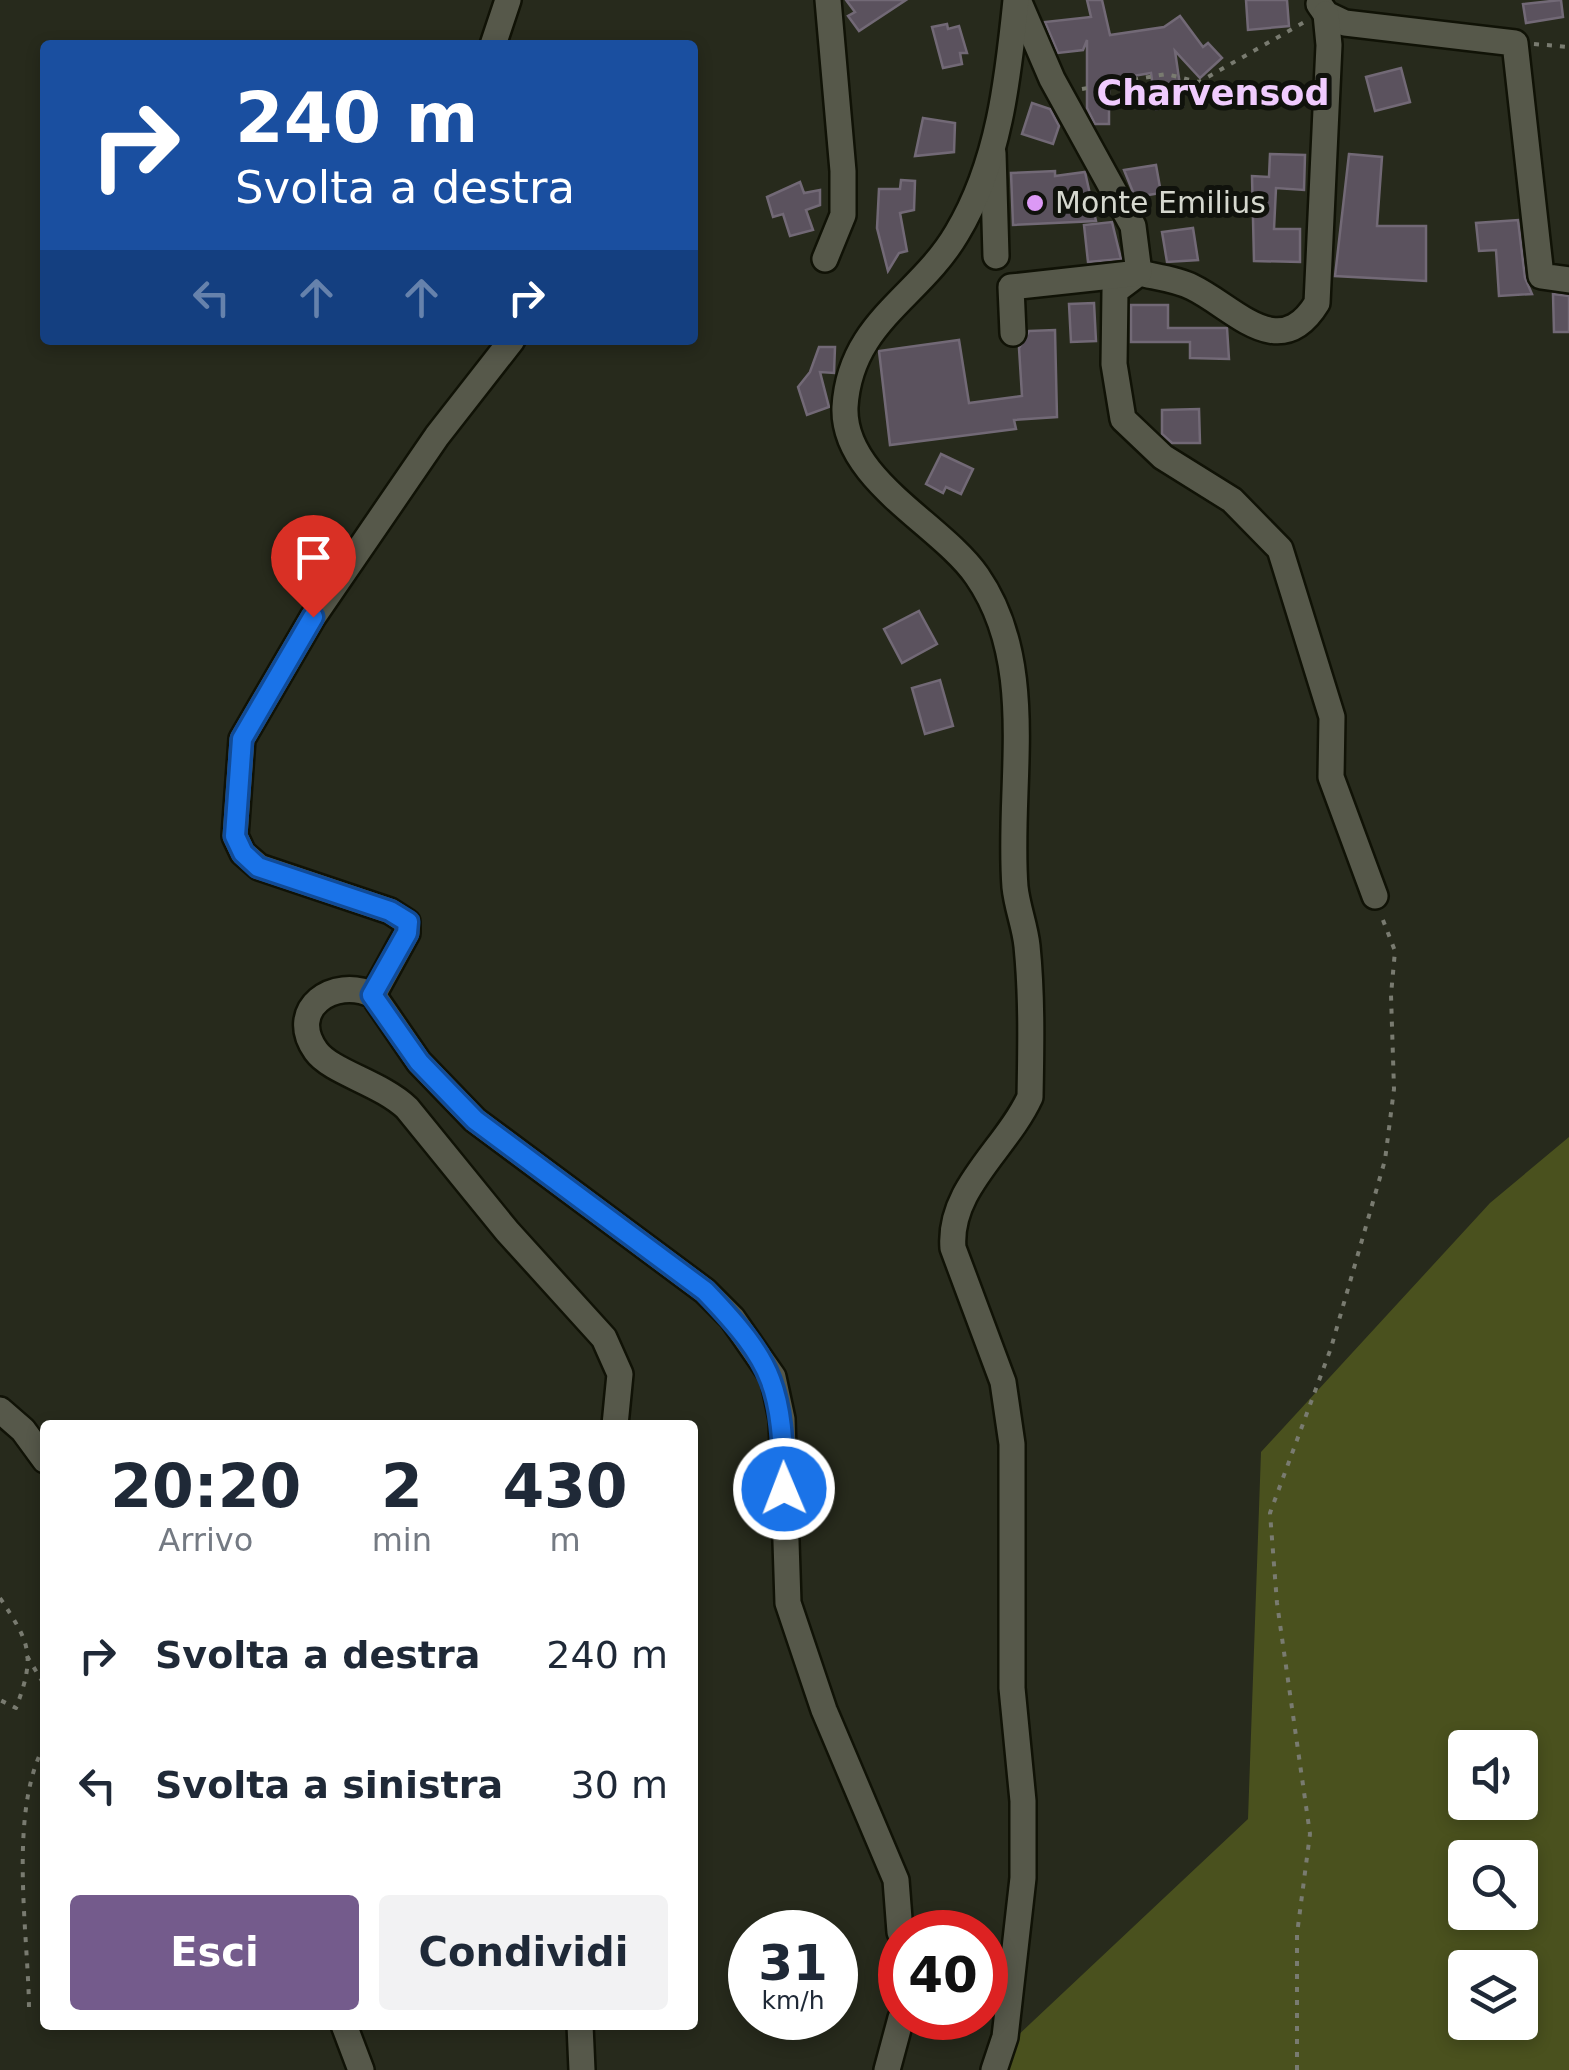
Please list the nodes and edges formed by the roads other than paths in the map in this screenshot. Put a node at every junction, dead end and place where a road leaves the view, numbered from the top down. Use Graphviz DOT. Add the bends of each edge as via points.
graph roads {
  1 [pos="508,0"];
  2 [pos="1017,0"];
  3 [pos="826,1"];
  4 [pos="1321,7"];
  5 [pos="495,40"];
  6 [pos="992,148"];
  7 [pos="996,256"];
  8 [pos="825,259"];
  9 [pos="1139,273"];
  10 [pos="1569,280"];
  11 [pos="1013,333"];
  12 [pos="508,345"];
  13 [pos="1375,896"];
  14 [pos="372,995"];
  15 [pos="0,1410"];
  16 [pos="615,1420"];
  17 [pos="40,1453"];
  18 [pos="898,1910"];
  19 [pos="346,2030"];
  20 [pos="580,2030"];
  21 [pos="896,2040"];
  22 [pos="361,2070"];
  23 [pos="582,2070"];
  24 [pos="888,2070"];
  25 [pos="994,2070"];
  1 -- 5 [label="street"];
  2 -- 6 [label="street"];
  2 -- 9 [label="street" via="1052,80 1134,226"];
  3 -- 8 [label="street" via="844,172 843,215"];
  4 -- 9 [label="street" via="1329,45 1317,303 1309,317 1274,332 1258,328 1190,285"];
  4 -- 10 [label="street" via="1358,25 1515,43 1540,276"];
  6 -- 7 [label="street"];
  6 -- 25 [label="street" via="944,255 872,326 853,364 845,409 852,440 888,492 977,576 1002,632 1016,696 1015,886 1027,941 1030,1097 976,1170 951,1225 953,1248 1003,1382 1012,1444 1012,1672 1023,1860 1006,2037"];
  9 -- 11 [label="street" via="1011,287"];
  9 -- 13 [label="street" via="1115,291 1114,364 1123,419 1163,457 1232,500 1280,548 1332,716 1331,777"];
  12 -- 14 [label="street" via="313,617 242,739 235,836 243,853 258,867 408,922"];
  14 -- 16 [label="street" via="342,988 318,998 308,1012 312,1046 336,1068 377,1084 407,1108 604,1338 620,1374"];
  14 -- 18 [label="street" via="419,1062 475,1120 705,1291 773,1377 782,1419 788,1604 824,1710 896,1880"];
  15 -- 17 [label="street"];
  19 -- 22 [label="street"];
  20 -- 23 [label="street"];
  21 -- 24 [label="street"];
}
